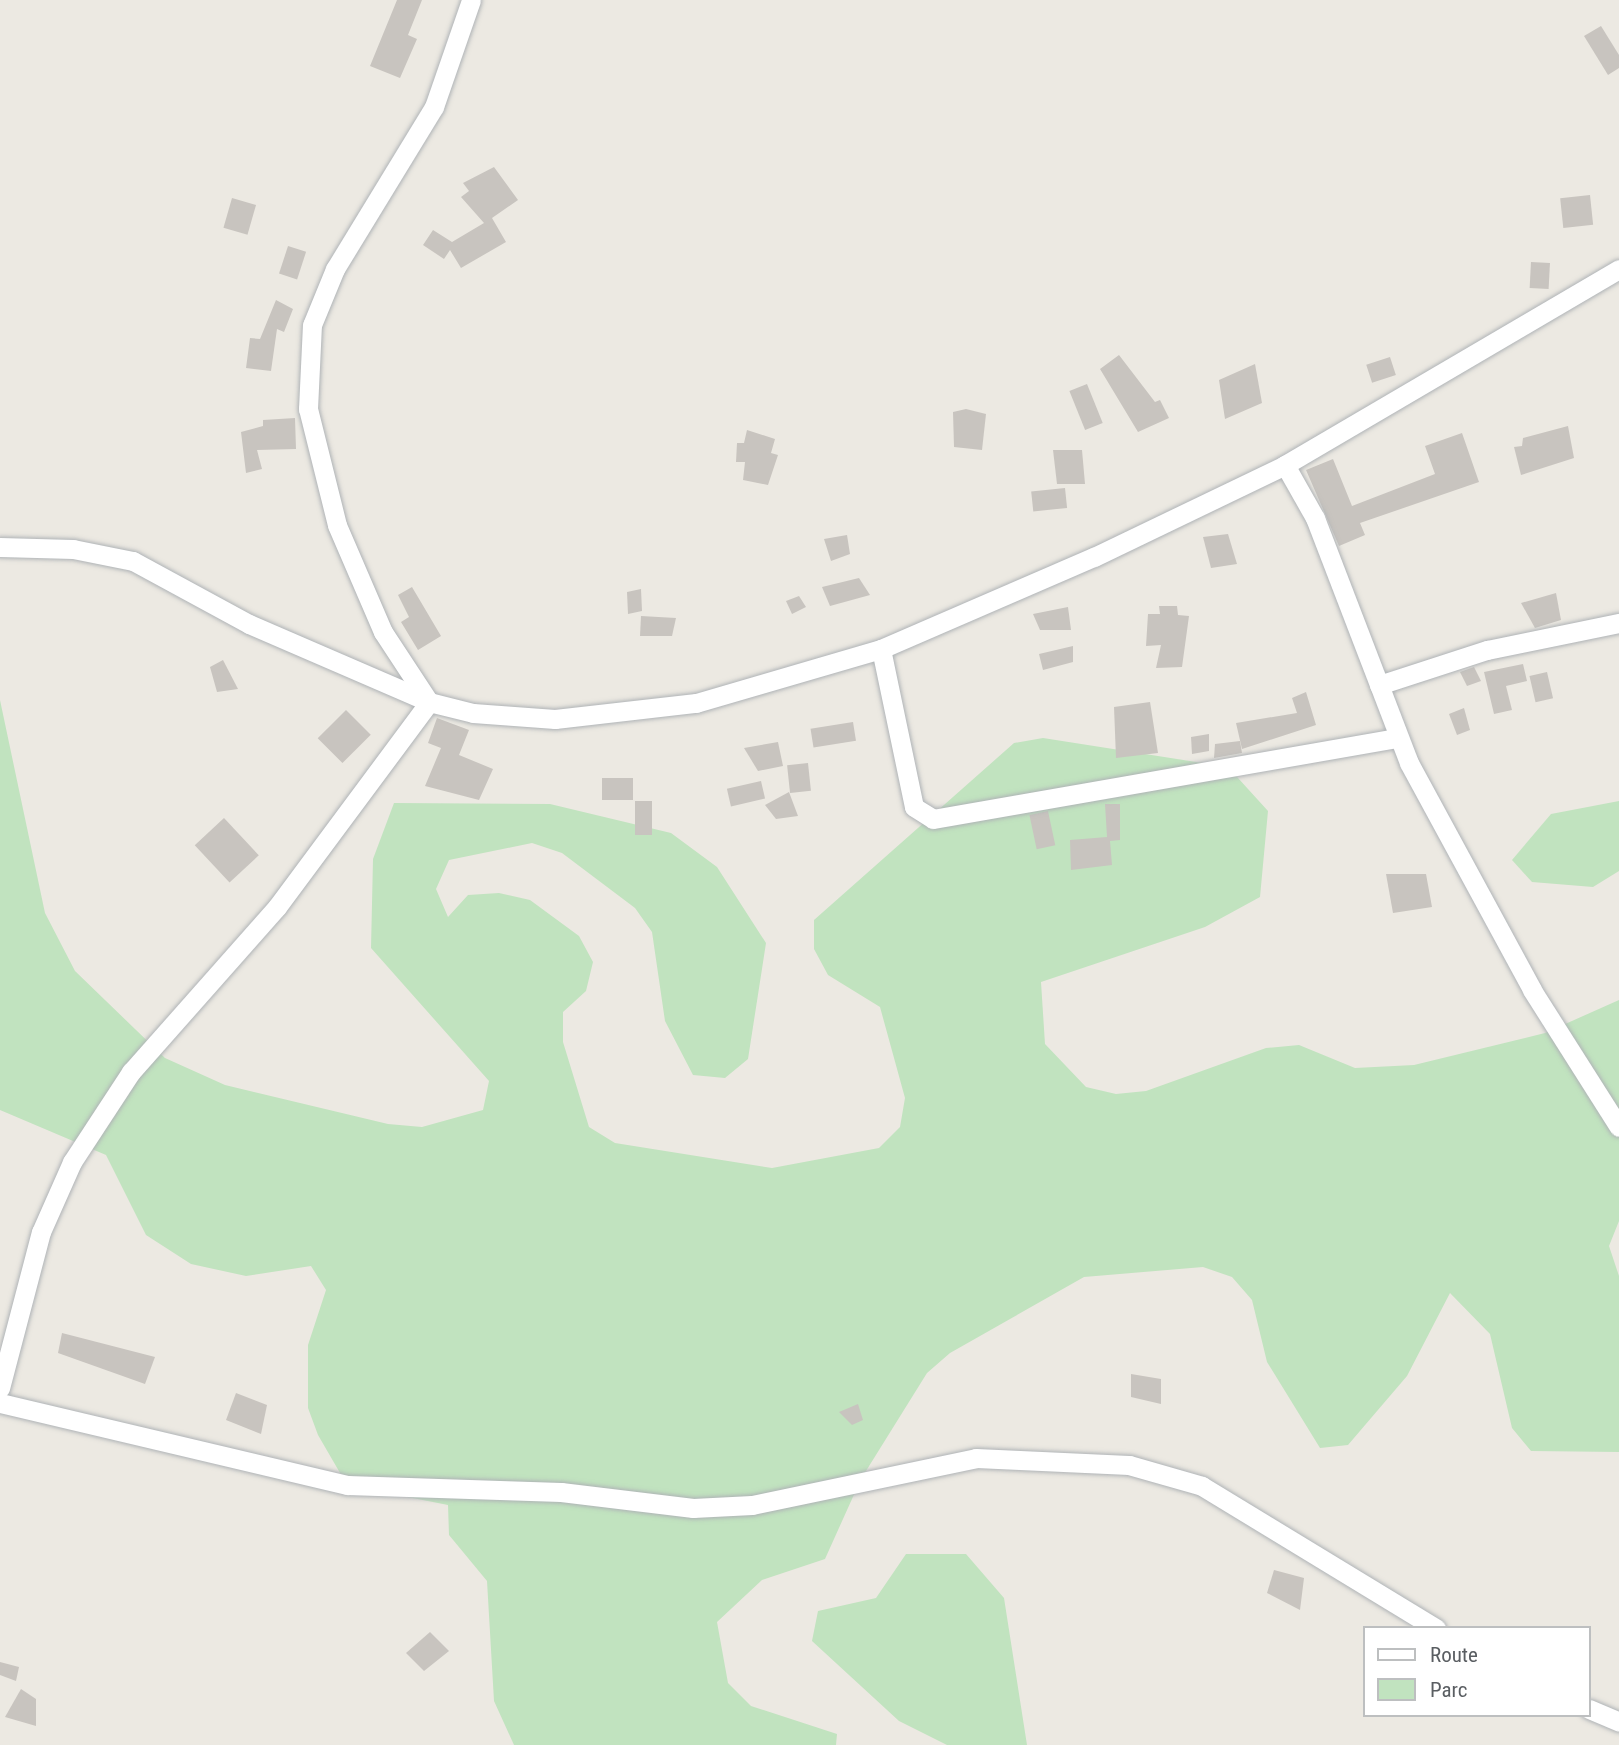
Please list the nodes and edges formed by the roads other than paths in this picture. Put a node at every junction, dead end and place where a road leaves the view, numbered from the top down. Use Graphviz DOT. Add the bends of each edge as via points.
graph roads {
  1 [pos="471,0"];
  2 [pos="1619,269"];
  3 [pos="1285,465"];
  4 [pos="0,547"];
  5 [pos="1619,623"];
  6 [pos="881,649"];
  7 [pos="1379,685"];
  8 [pos="429,702"];
  9 [pos="1398,738"];
  10 [pos="1619,1126"];
  11 [pos="0,1388"];
  12 [pos="0,1403"];
  13 [pos="1433,1626"];
  14 [pos="1591,1710"];
  15 [pos="1619,1722"];
  1 -- 8 [label="street" via="434,107 335,269 312,325 308,409 337,525 383,632"];
  2 -- 3 [label="street"];
  3 -- 6 [label="street"];
  3 -- 7 [label="street" via="1315,518"];
  4 -- 8 [label="street" via="73,549 133,561 249,624"];
  5 -- 7 [label="street" via="1497,648"];
  6 -- 8 [label="street" via="696,703 555,719"];
  6 -- 9 [label="street" via="914,807 933,819"];
  7 -- 9 [label="street"];
  8 -- 11 [label="street" via="276,907 131,1072 72,1162 41,1232"];
  9 -- 10 [label="street" via="1532,990"];
  12 -- 13 [label="street" via="347,1485 561,1492 692,1508 752,1505 976,1458 1129,1465 1202,1486"];
  14 -- 15 [label="street"];
}
